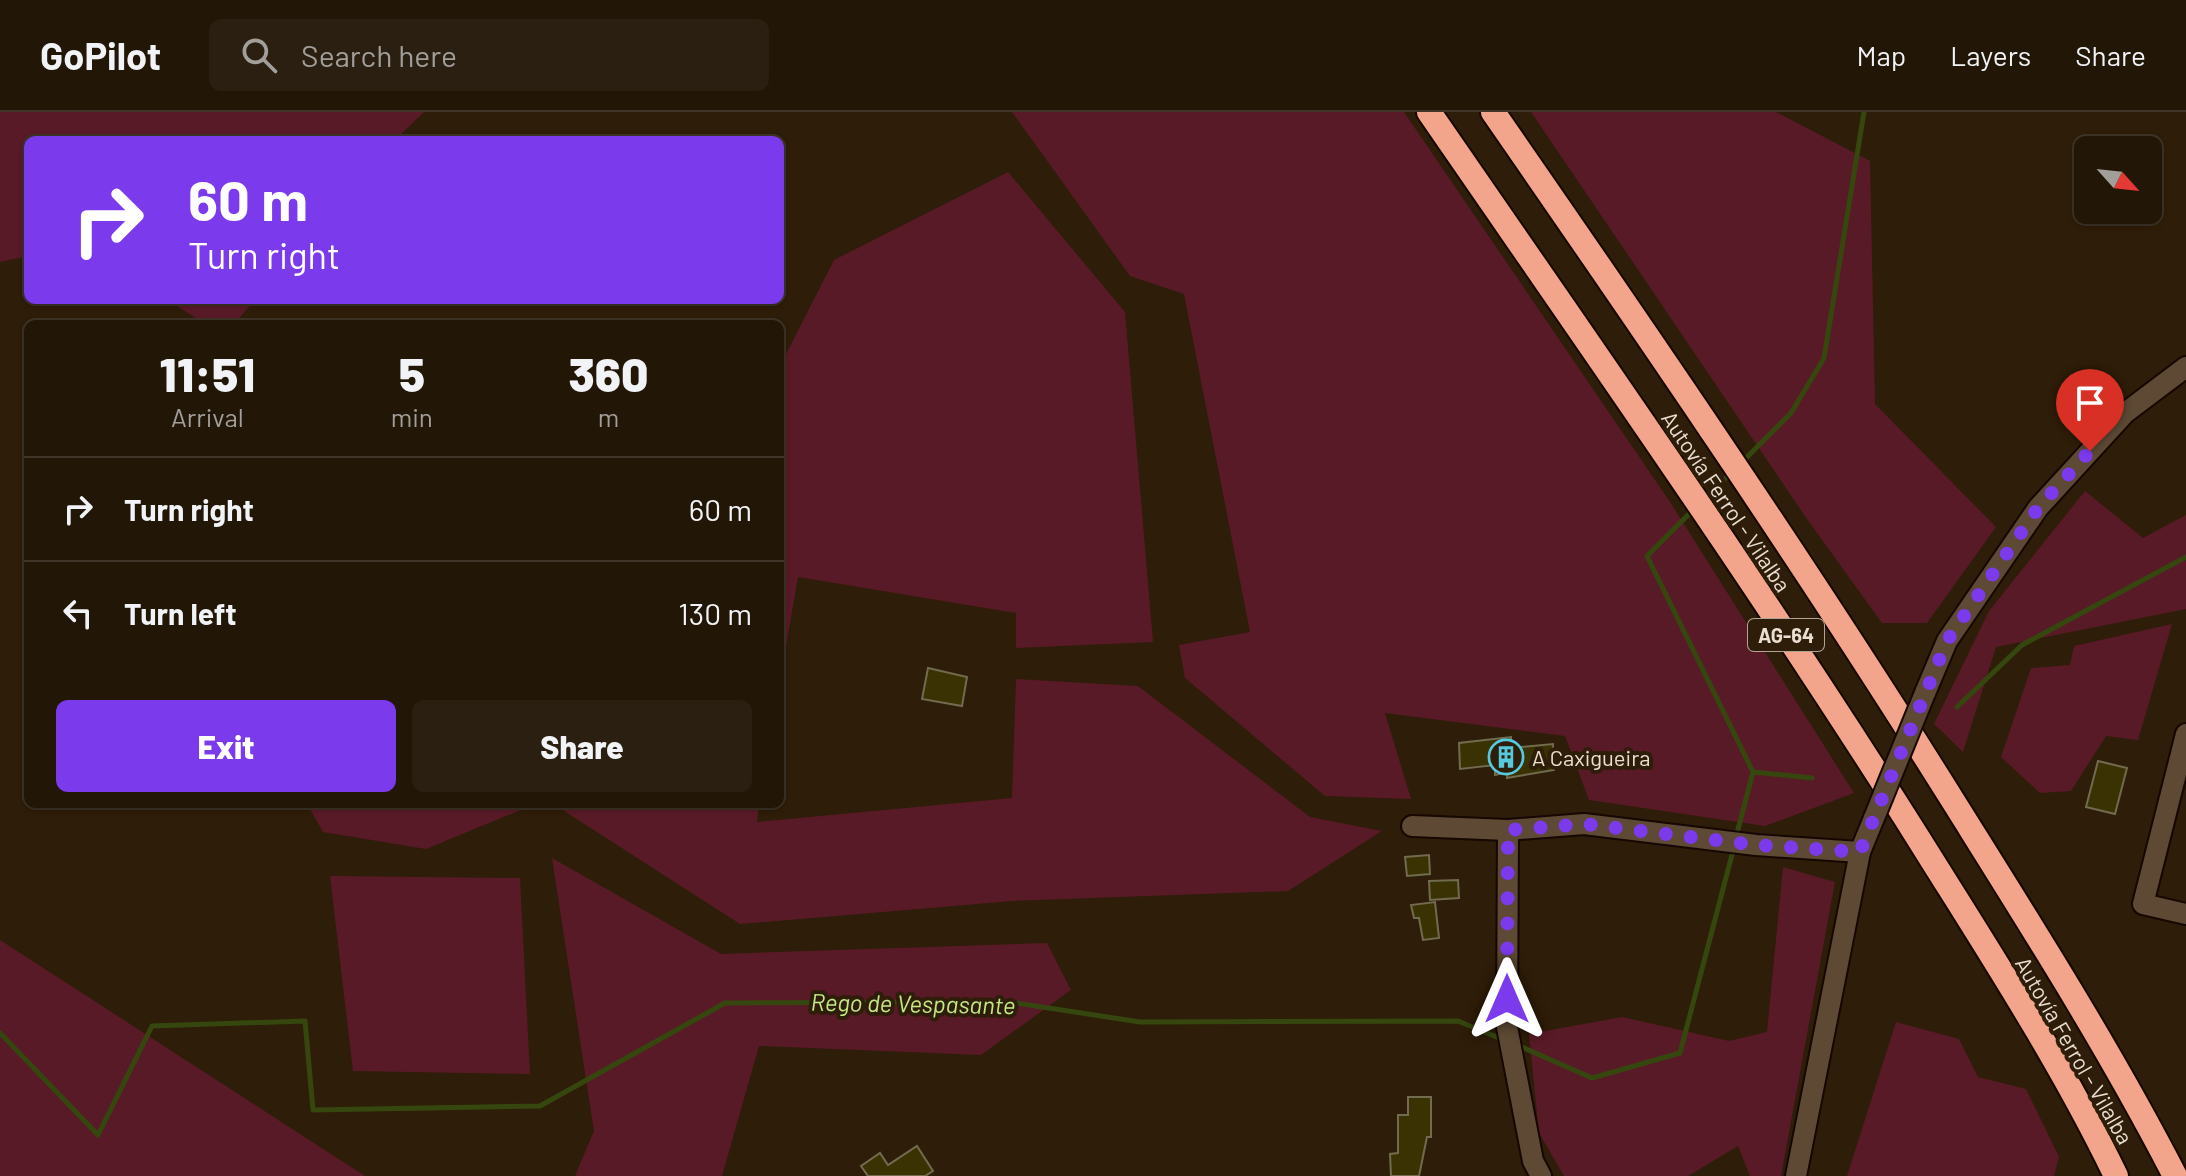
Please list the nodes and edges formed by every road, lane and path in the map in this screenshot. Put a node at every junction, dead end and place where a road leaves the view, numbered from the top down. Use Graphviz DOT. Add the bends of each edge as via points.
graph roads {
  1 [pos="1429,112"];
  2 [pos="1493,112"];
  3 [pos="2186,367"];
  4 [pos="2186,734"];
  5 [pos="1412,826"];
  6 [pos="1508,830"];
  7 [pos="1860,852"];
  8 [pos="2186,914"];
  9 [pos="1541,1176"];
  10 [pos="1796,1176"];
  11 [pos="2116,1176"];
  12 [pos="2175,1176"];
  1 -- 11 [label="highway, Autovía Ferrol - Vilalba / AG-64" via="1864,752 2006,979"];
  2 -- 12 [label="highway, Autovía Ferrol - Vilalba / AG-64" via="1893,705 2093,1024"];
  3 -- 7 [label="street, bridge" via="2125,413 2038,508 1947,641"];
  4 -- 8 [label="street" via="2143,904"];
  5 -- 6 [label="street"];
  6 -- 7 [label="street" via="1584,824"];
  6 -- 9 [label="street" via="1507,1027 1533,1161"];
  7 -- 10 [label="street"];
}
